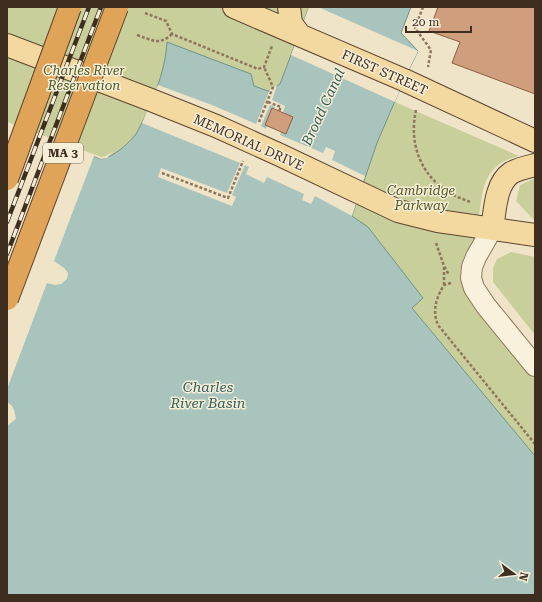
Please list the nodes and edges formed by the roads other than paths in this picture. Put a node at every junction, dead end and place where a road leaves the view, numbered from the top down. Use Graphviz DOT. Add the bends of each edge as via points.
graph roads {
  1 [pos="70,7"];
  2 [pos="117,7"];
  3 [pos="234,7"];
  4 [pos="289,7"];
  5 [pos="299,34"];
  6 [pos="7,45"];
  7 [pos="535,141"];
  8 [pos="535,165"];
  9 [pos="7,179"];
  10 [pos="492,229"];
  11 [pos="535,235"];
  12 [pos="7,299"];
  13 [pos="535,366"];
  1 -- 9 [label="highway, bridge"];
  2 -- 12 [label="highway, MA 3, bridge"];
  3 -- 5 [label="main road, FIRST STREET"];
  4 -- 5 [label="main road" via="291,23"];
  5 -- 7 [label="main road, FIRST STREET"];
  6 -- 10 [label="main road, MEMORIAL DRIVE" via="151,100 261,146 386,206 410,215"];
  8 -- 10 [label="main road" via="511,173 505,179 497,198"];
  10 -- 11 [label="main road, MEMORIAL DRIVE"];
  10 -- 13 [label="street" via="472,267 471,278 474,288"];
}
